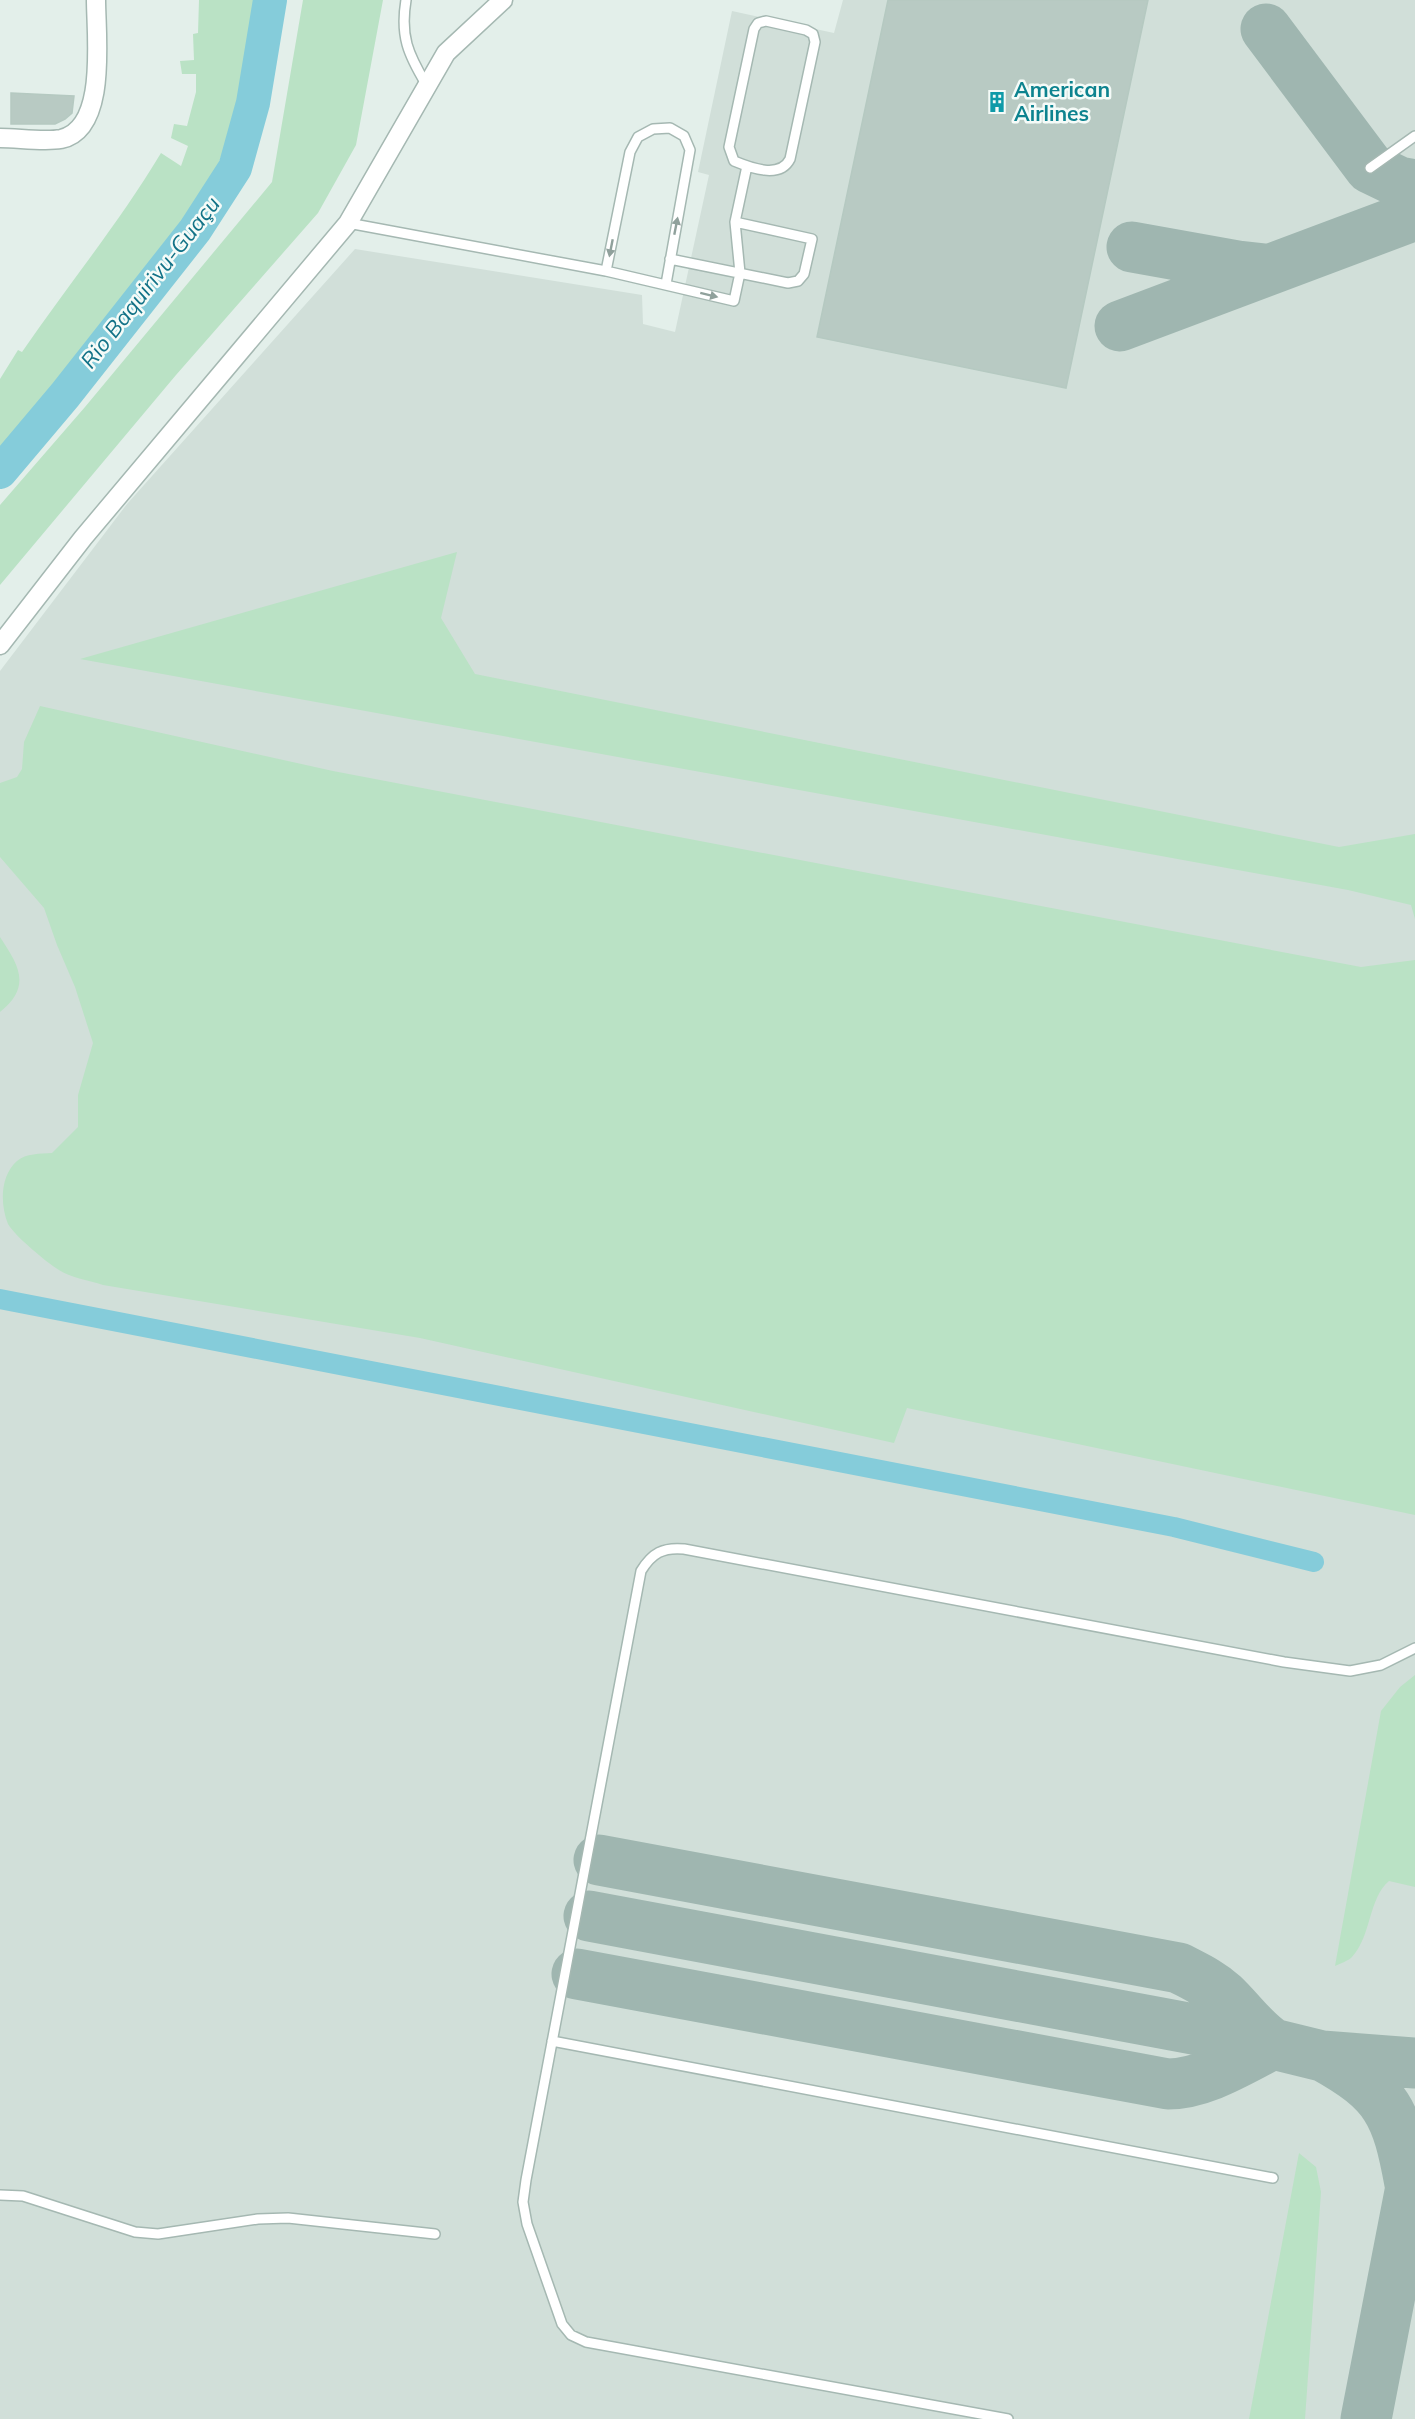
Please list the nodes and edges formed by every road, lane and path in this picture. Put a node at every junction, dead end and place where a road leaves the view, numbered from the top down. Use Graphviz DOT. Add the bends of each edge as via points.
graph roads {
  1 [pos="96,0"];
  2 [pos="406,0"];
  3 [pos="503,0"];
  4 [pos="426,84"];
  5 [pos="1415,136"];
  6 [pos="0,138"];
  7 [pos="747,166"];
  8 [pos="1370,168"];
  9 [pos="735,222"];
  10 [pos="348,223"];
  11 [pos="670,259"];
  12 [pos="606,271"];
  13 [pos="740,273"];
  14 [pos="666,284"];
  15 [pos="0,645"];
  16 [pos="1415,1648"];
  17 [pos="552,2041"];
  18 [pos="1274,2178"];
  19 [pos="0,2195"];
  20 [pos="435,2234"];
  21 [pos="1008,2419"];
  1 -- 6 [label="street" via="96,84 85,122 75,133 60,139"];
  2 -- 4 [label="lane" via="403,19 409,55"];
  3 -- 4 [label="street" via="446,53"];
  4 -- 10 [label="street"];
  5 -- 8 [label="lane"];
  7 -- 7 [label="lane" via="778,171 790,159 814,42 813,34 806,30 766,21 754,29 729,147 734,161"];
  7 -- 9 [label="lane"];
  9 -- 13 [label="lane"];
  9 -- 13 [label="lane" via="812,239 804,274 798,281 788,283"];
  10 -- 12 [label="lane"];
  10 -- 15 [label="street" via="83,538"];
  11 -- 12 [label="lane, one-way" via="690,150 684,136 670,128 653,129 638,137 630,152"];
  11 -- 13 [label="lane"];
  11 -- 14 [label="lane"];
  12 -- 14 [label="lane"];
  14 -- 13 [label="lane, one-way" via="734,301"];
  16 -- 17 [label="lane" via="1381,1665 1350,1671 1261,1658 684,1549 660,1551 641,1571"];
  17 -- 18 [label="lane"];
  17 -- 21 [label="lane" via="524,2202 527,2224 550,2291 562,2324 572,2335 586,2342"];
  19 -- 20 [label="lane" via="23,2196 135,2232 158,2234 288,2218"];
}
